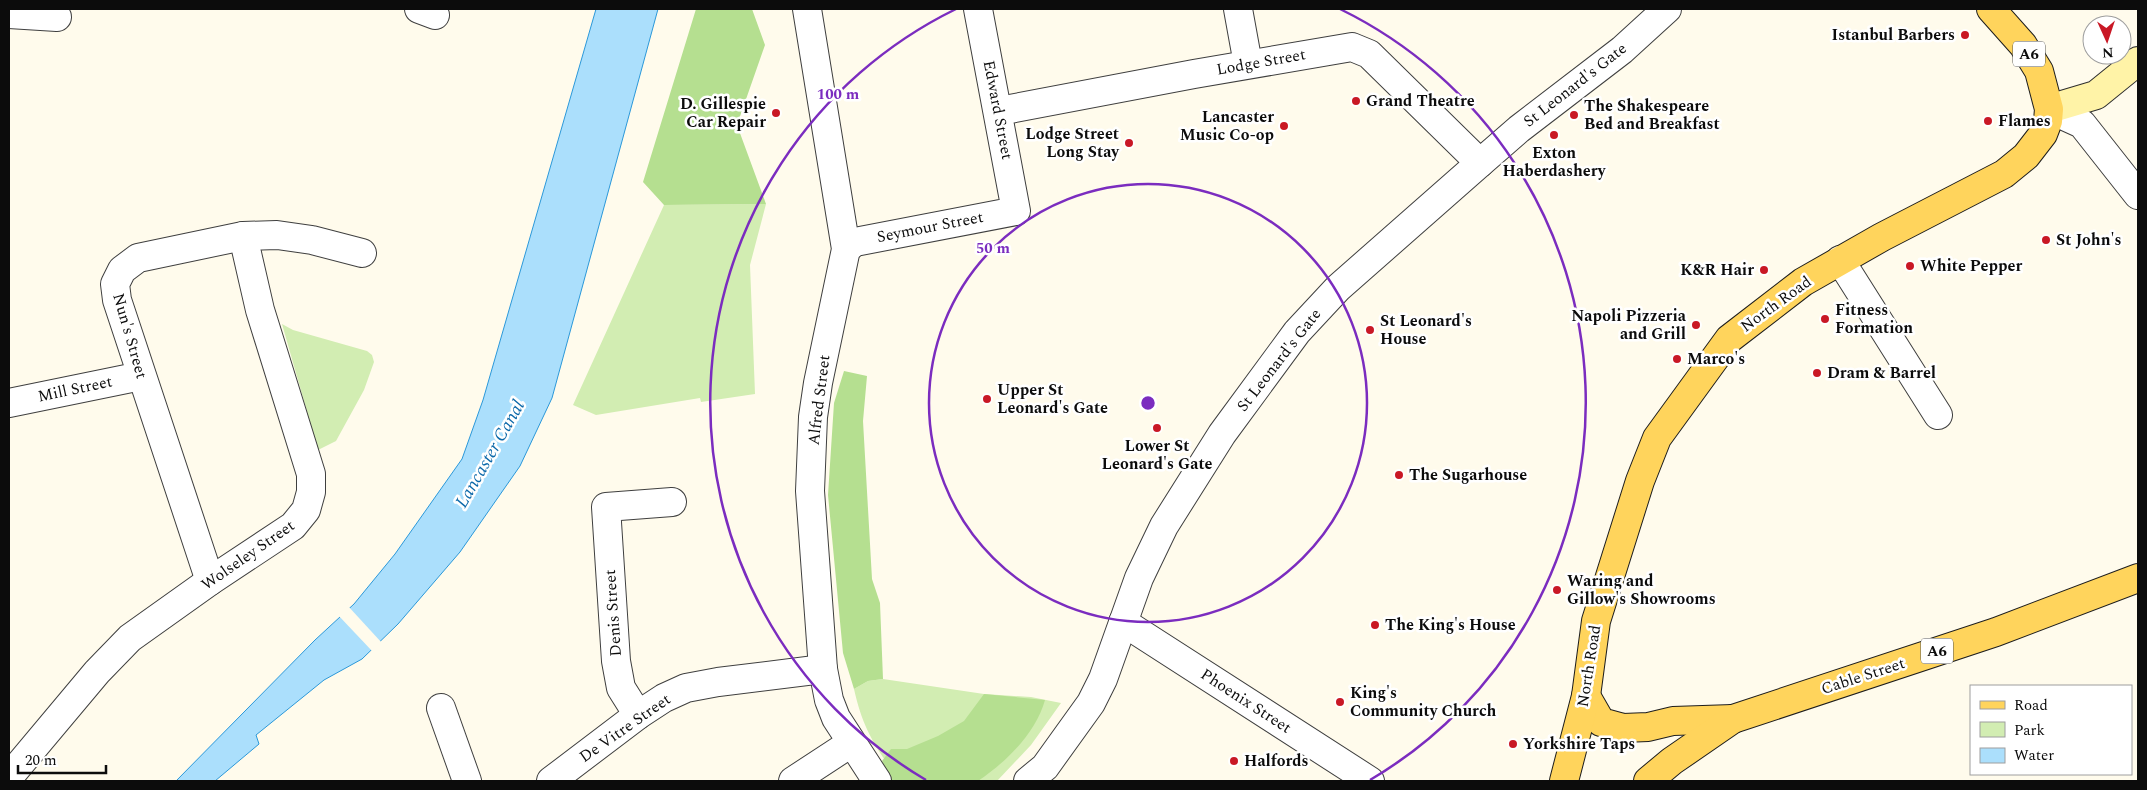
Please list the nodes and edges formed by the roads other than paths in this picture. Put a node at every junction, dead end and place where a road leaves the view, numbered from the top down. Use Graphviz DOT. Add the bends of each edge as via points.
graph roads {
  1 [pos="807,9"];
  2 [pos="978,9"];
  3 [pos="1238,9"];
  4 [pos="1667,9"];
  5 [pos="1991,9"];
  6 [pos="9,14"];
  7 [pos="57,17"];
  8 [pos="2138,61"];
  9 [pos="1248,64"];
  10 [pos="2049,109"];
  11 [pos="999,110"];
  12 [pos="1480,163"];
  13 [pos="2138,195"];
  14 [pos="1016,211"];
  15 [pos="243,236"];
  16 [pos="846,249"];
  17 [pos="362,253"];
  18 [pos="1840,260"];
  19 [pos="141,376"];
  20 [pos="9,403"];
  21 [pos="1938,415"];
  22 [pos="672,502"];
  23 [pos="2138,578"];
  24 [pos="210,581"];
  25 [pos="1122,622"];
  26 [pos="823,669"];
  27 [pos="1586,696"];
  28 [pos="441,708"];
  29 [pos="638,715"];
  30 [pos="1733,719"];
  31 [pos="851,743"];
  32 [pos="9,777"];
  33 [pos="1651,778"];
  34 [pos="467,781"];
  35 [pos="551,781"];
  36 [pos="792,781"];
  37 [pos="877,781"];
  38 [pos="1028,781"];
  39 [pos="1370,781"];
  40 [pos="1564,781"];
  1 -- 16 [label="street, Alfred Street"];
  2 -- 11 [label="street, Edward Street"];
  3 -- 9 [label="street"];
  4 -- 12 [label="street, St Leonard's Gate" via="1622,50"];
  5 -- 10 [label="main road, A6" via="2034,60"];
  6 -- 7 [label="street"];
  8 -- 10 [label="street" via="2096,94"];
  9 -- 11 [label="street, Lodge Street"];
  9 -- 12 [label="street, Lodge Street" via="1352,47 1369,54"];
  10 -- 13 [label="street" via="2082,124"];
  10 -- 18 [label="main road, North Road" via="2048,122 2036,144 2004,174"];
  11 -- 14 [label="street, Edward Street"];
  12 -- 25 [label="street, St Leonard's Gate" via="1338,288 1297,332 1222,434 1164,526"];
  14 -- 16 [label="street, Seymour Street" via="855,242"];
  15 -- 17 [label="street, Nun's Street" via="277,235 312,240"];
  15 -- 19 [label="street, Nun's Street" via="138,258 122,270 115,284 117,300"];
  15 -- 24 [label="street, Wolseley Street" via="260,310 311,474 311,492 306,510 293,526"];
  16 -- 26 [label="street, Alfred Street" via="814,417 810,491"];
  18 -- 21 [label="street"];
  18 -- 27 [label="main road, North Road" via="1803,282 1729,339 1657,438 1596,621"];
  19 -- 20 [label="street, Mill Street"];
  19 -- 24 [label="street, Nun's Street"];
  22 -- 29 [label="street, Denis Street" via="606,507 616,661 621,688"];
  23 -- 30 [label="main road, Cable Street / A6" via="1996,632"];
  24 -- 32 [label="street, Wolseley Street" via="130,638 97,672"];
  25 -- 38 [label="street, St Leonard's Gate" via="1091,704 1045,767"];
  25 -- 39 [label="street, Phoenix Street"];
  26 -- 29 [label="street, De Vitre Street" via="686,688"];
  26 -- 31 [label="street, Alfred Street" via="829,700"];
  27 -- 30 [label="main road, A6" via="1600,722 1623,728 1673,721"];
  27 -- 40 [label="main road, North Road"];
  28 -- 34 [label="street"];
  29 -- 35 [label="street, De Vitre Street"];
  30 -- 33 [label="main road, Cable Street / A6"];
  31 -- 36 [label="street"];
  31 -- 37 [label="street, Alfred Street"];
}
